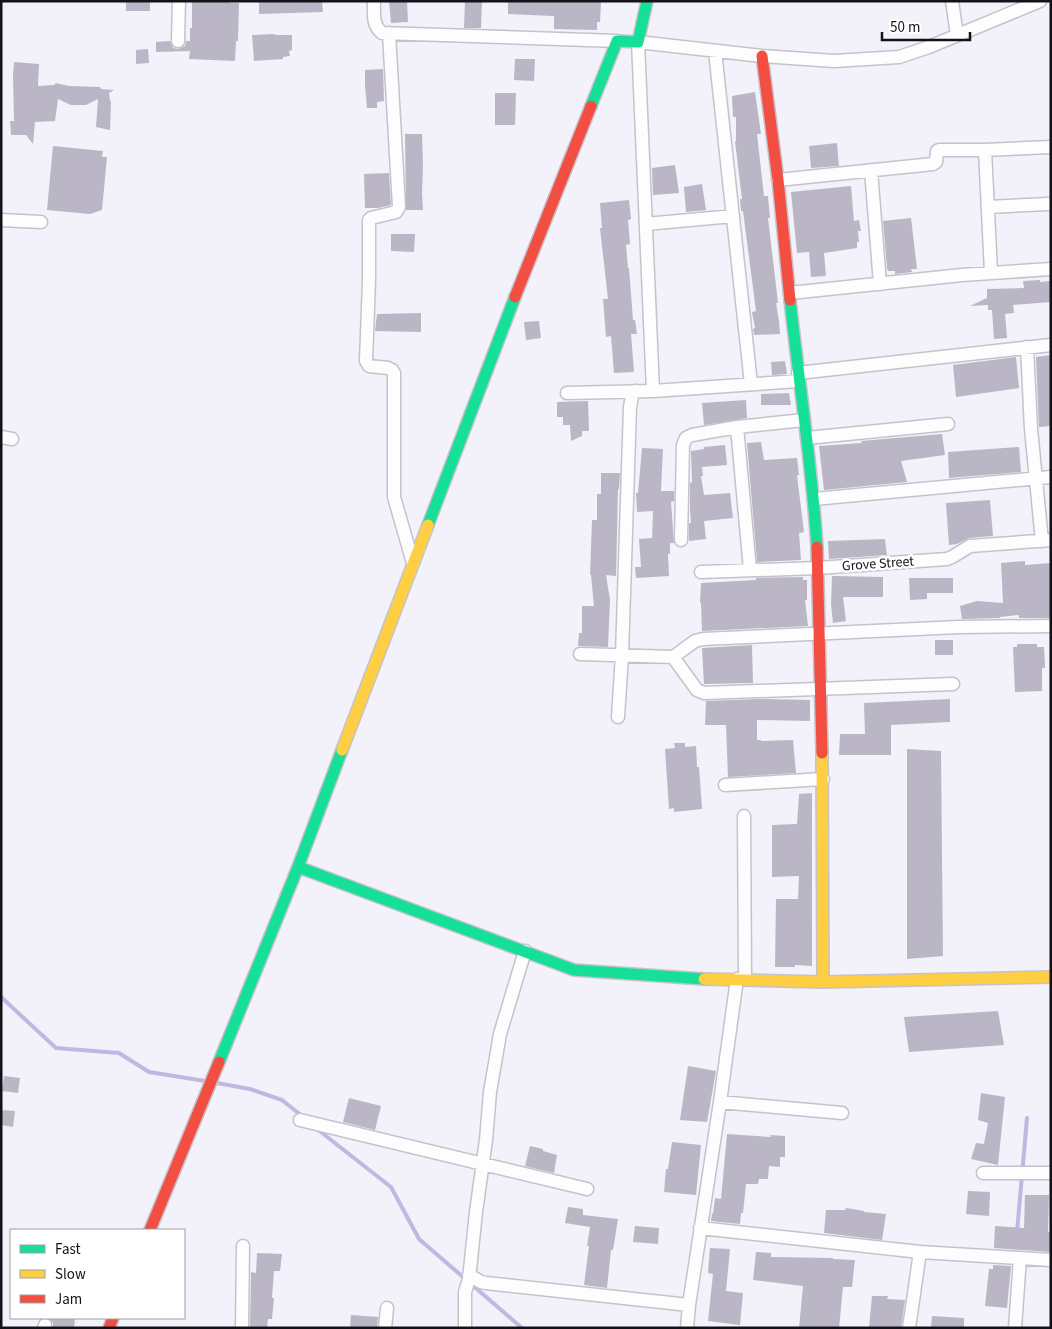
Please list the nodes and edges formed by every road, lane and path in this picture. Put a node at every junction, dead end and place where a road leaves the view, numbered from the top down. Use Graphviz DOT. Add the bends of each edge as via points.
graph roads {
  1 [pos="179,1"];
  2 [pos="374,1"];
  3 [pos="647,1"];
  4 [pos="952,1"];
  5 [pos="1040,1"];
  6 [pos="1020,5"];
  7 [pos="389,34"];
  8 [pos="958,35"];
  9 [pos="178,41"];
  10 [pos="617,41"];
  11 [pos="638,42"];
  12 [pos="715,51"];
  13 [pos="762,56"];
  14 [pos="1051,147"];
  15 [pos="985,150"];
  16 [pos="872,170"];
  17 [pos="778,180"];
  18 [pos="1048,204"];
  19 [pos="988,207"];
  20 [pos="733,216"];
  21 [pos="1,220"];
  22 [pos="41,222"];
  23 [pos="646,224"];
  24 [pos="1051,269"];
  25 [pos="991,273"];
  26 [pos="880,284"];
  27 [pos="790,293"];
  28 [pos="1051,345"];
  29 [pos="1027,347"];
  30 [pos="799,377"];
  31 [pos="751,384"];
  32 [pos="653,391"];
  33 [pos="635,392"];
  34 [pos="567,393"];
  35 [pos="804,420"];
  36 [pos="948,424"];
  37 [pos="737,427"];
  38 [pos="807,438"];
  39 [pos="1051,477"];
  40 [pos="1036,479"];
  41 [pos="814,499"];
  42 [pos="680,540"];
  43 [pos="1046,541"];
  44 [pos="413,563"];
  45 [pos="818,568"];
  46 [pos="750,570"];
  47 [pos="700,572"];
  48 [pos="1051,626"];
  49 [pos="820,634"];
  50 [pos="580,654"];
  51 [pos="622,655"];
  52 [pos="673,657"];
  53 [pos="953,684"];
  54 [pos="820,689"];
  55 [pos="618,717"];
  56 [pos="823,779"];
  57 [pos="725,785"];
  58 [pos="744,816"];
  59 [pos="298,867"];
  60 [pos="525,952"];
  61 [pos="1051,977"];
  62 [pos="741,979"];
  63 [pos="823,982"];
  64 [pos="720,1102"];
  65 [pos="842,1113"];
  66 [pos="300,1120"];
  67 [pos="483,1164"];
  68 [pos="1051,1172"];
  69 [pos="983,1173"];
  70 [pos="587,1189"];
  71 [pos="700,1228"];
  72 [pos="150,1229"];
  73 [pos="243,1246"];
  74 [pos="920,1252"];
  75 [pos="1020,1258"];
  76 [pos="1051,1260"];
  77 [pos="469,1277"];
  78 [pos="689,1305"];
  79 [pos="387,1308"];
  80 [pos="242,1328"];
  81 [pos="384,1328"];
  82 [pos="465,1328"];
  83 [pos="688,1328"];
  84 [pos="909,1328"];
  85 [pos="1015,1328"];
  1 -- 9 [label="street"];
  2 -- 7 [label="street" via="374,22 382,33"];
  3 -- 11 [label="street"];
  4 -- 8 [label="street"];
  5 -- 6 [label="street"];
  6 -- 8 [label="street"];
  7 -- 10 [label="street"];
  7 -- 44 [label="street" via="399,207 396,212 369,220 366,361 369,366 388,368 394,373 394,497"];
  8 -- 13 [label="street" via="899,57 834,61"];
  10 -- 11 [label="street"];
  10 -- 44 [label="street"];
  11 -- 12 [label="street"];
  11 -- 23 [label="street"];
  12 -- 13 [label="street"];
  12 -- 20 [label="street"];
  13 -- 17 [label="street"];
  14 -- 15 [label="street"];
  15 -- 16 [label="street" via="938,150 933,164"];
  15 -- 19 [label="street"];
  16 -- 17 [label="street"];
  16 -- 26 [label="street"];
  17 -- 27 [label="street"];
  18 -- 19 [label="street"];
  19 -- 25 [label="street"];
  20 -- 23 [label="street"];
  20 -- 31 [label="street"];
  21 -- 22 [label="street"];
  23 -- 32 [label="street"];
  24 -- 25 [label="street"];
  25 -- 26 [label="street"];
  26 -- 27 [label="street"];
  27 -- 30 [label="street"];
  28 -- 29 [label="street"];
  29 -- 30 [label="street"];
  29 -- 40 [label="street"];
  30 -- 31 [label="street"];
  30 -- 35 [label="street"];
  31 -- 32 [label="street"];
  32 -- 33 [label="street"];
  33 -- 34 [label="street"];
  33 -- 51 [label="street" via="630,407"];
  35 -- 37 [label="street"];
  35 -- 38 [label="street"];
  36 -- 38 [label="street"];
  37 -- 42 [label="street" via="686,438 683,445"];
  37 -- 46 [label="street"];
  38 -- 41 [label="street"];
  39 -- 40 [label="street"];
  40 -- 41 [label="street"];
  40 -- 43 [label="street"];
  41 -- 45 [label="street"];
  43 -- 45 [label="street, Grove Street" via="970,546 947,559"];
  44 -- 59 [label="street"];
  45 -- 46 [label="street, Grove Street"];
  45 -- 49 [label="street"];
  46 -- 47 [label="street, Grove Street"];
  48 -- 49 [label="street"];
  49 -- 52 [label="street" via="703,639"];
  49 -- 54 [label="street"];
  50 -- 51 [label="street"];
  51 -- 52 [label="street"];
  51 -- 55 [label="street"];
  52 -- 54 [label="street" via="697,690 704,693"];
  53 -- 54 [label="street"];
  54 -- 56 [label="street"];
  56 -- 57 [label="street"];
  56 -- 63 [label="street"];
  58 -- 62 [label="street"];
  59 -- 60 [label="street"];
  59 -- 72 [label="street"];
  60 -- 62 [label="street" via="574,970"];
  60 -- 67 [label="street" via="500,1034"];
  61 -- 63 [label="street"];
  62 -- 63 [label="street"];
  62 -- 64 [label="street"];
  64 -- 65 [label="street"];
  64 -- 71 [label="street"];
  66 -- 67 [label="street"];
  67 -- 70 [label="street"];
  67 -- 77 [label="street"];
  68 -- 69 [label="street"];
  71 -- 74 [label="street"];
  71 -- 78 [label="street"];
  73 -- 80 [label="street"];
  74 -- 75 [label="street"];
  74 -- 84 [label="street"];
  75 -- 76 [label="street"];
  75 -- 85 [label="street"];
  77 -- 78 [label="street" via="486,1283"];
  77 -- 82 [label="street" via="465,1292"];
  78 -- 83 [label="street"];
  79 -- 81 [label="street"];
}
